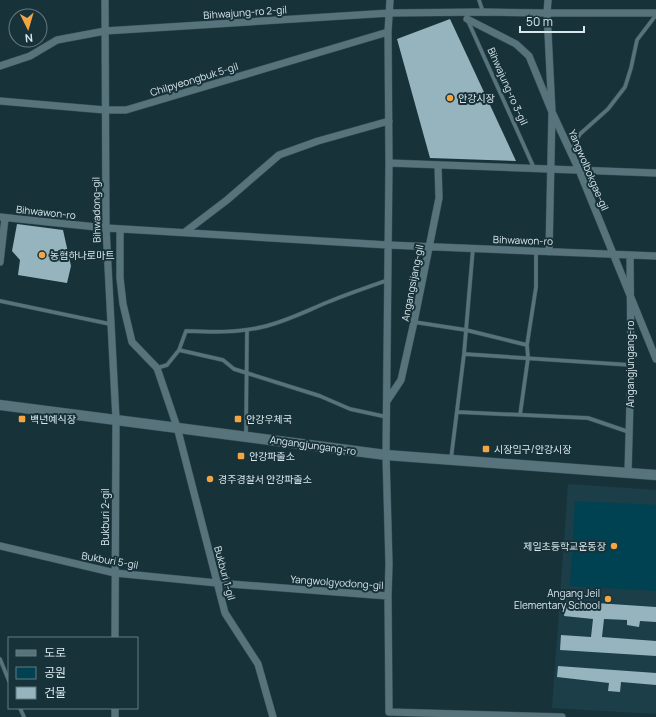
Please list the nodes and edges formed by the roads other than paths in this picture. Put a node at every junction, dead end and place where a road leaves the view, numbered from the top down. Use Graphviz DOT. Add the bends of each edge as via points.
graph roads {
  1 [pos="105,0"];
  2 [pos="390,0"];
  3 [pos="479,0"];
  4 [pos="548,0"];
  5 [pos="483,12"];
  6 [pos="390,13"];
  7 [pos="547,13"];
  8 [pos="656,14"];
  9 [pos="465,16"];
  10 [pos="105,31"];
  11 [pos="388,32"];
  12 [pos="0,66"];
  13 [pos="0,101"];
  14 [pos="105,110"];
  15 [pos="552,112"];
  16 [pos="389,121"];
  17 [pos="570,151"];
  18 [pos="389,163"];
  19 [pos="438,165"];
  20 [pos="534,168"];
  21 [pos="550,169"];
  22 [pos="579,170"];
  23 [pos="656,173"];
  24 [pos="2,217"];
  25 [pos="106,228"];
  26 [pos="120,229"];
  27 [pos="186,232"];
  28 [pos="388,245"];
  29 [pos="429,246"];
  30 [pos="473,248"];
  31 [pos="536,251"];
  32 [pos="549,252"];
  33 [pos="613,254"];
  34 [pos="630,255"];
  35 [pos="656,256"];
  36 [pos="0,262"];
  37 [pos="388,280"];
  38 [pos="630,292"];
  39 [pos="0,300"];
  40 [pos="414,322"];
  41 [pos="111,324"];
  42 [pos="247,330"];
  43 [pos="466,330"];
  44 [pos="527,345"];
  45 [pos="179,350"];
  46 [pos="464,354"];
  47 [pos="528,358"];
  48 [pos="656,359"];
  49 [pos="631,365"];
  50 [pos="157,368"];
  51 [pos="246,372"];
  52 [pos="387,401"];
  53 [pos="0,405"];
  54 [pos="456,412"];
  55 [pos="520,415"];
  56 [pos="387,417"];
  57 [pos="116,419"];
  58 [pos="177,427"];
  59 [pos="629,432"];
  60 [pos="246,436"];
  61 [pos="386,455"];
  62 [pos="450,460"];
  63 [pos="628,473"];
  64 [pos="656,475"];
  65 [pos="0,546"];
  66 [pos="115,573"];
  67 [pos="217,583"];
  68 [pos="388,596"];
  69 [pos="115,637"];
  70 [pos="0,659"];
  71 [pos="8,679"];
  72 [pos="387,715"];
  73 [pos="274,717"];
  74 [pos="562,717"];
  1 -- 10 [label="street, Bihwadong-gil"];
  2 -- 6 [label="street"];
  3 -- 5 [label="lane"];
  4 -- 7 [label="street"];
  5 -- 7 [label="street, Bihwajung-ro 2-gil"];
  5 -- 9 [label="street, Bihwajung-ro 2-gil"];
  6 -- 9 [label="street, Bihwajung-ro 2-gil"];
  6 -- 10 [label="street, Bihwajung-ro 2-gil"];
  6 -- 11 [label="street"];
  7 -- 8 [label="street, Bihwajung-ro 2-gil"];
  7 -- 15 [label="street"];
  8 -- 17 [label="lane, Bihwajung-ro 2-gil" via="636,40 632,68 625,87 608,109 580,134"];
  9 -- 15 [label="street, Yangwolbokgae-gil" via="516,44 528,56"];
  9 -- 20 [label="lane, Bihwajung-ro 3-gil"];
  10 -- 12 [label="street" via="57,40 30,56"];
  10 -- 14 [label="street, Bihwadong-gil"];
  11 -- 14 [label="street, Chilpyeongbuk 5-gil" via="126,110"];
  11 -- 16 [label="street"];
  13 -- 14 [label="street, Chilpyeongbuk 5-gil"];
  14 -- 25 [label="street, Bihwadong-gil"];
  15 -- 17 [label="street, Yangwolbokgae-gil"];
  15 -- 21 [label="street"];
  16 -- 18 [label="street"];
  16 -- 27 [label="street" via="279,155"];
  17 -- 22 [label="street, Yangwolbokgae-gil"];
  18 -- 19 [label="street"];
  18 -- 28 [label="street"];
  19 -- 20 [label="street"];
  19 -- 29 [label="street, Angangsijang-gil" via="439,198"];
  20 -- 21 [label="street"];
  21 -- 22 [label="street"];
  21 -- 32 [label="street"];
  22 -- 23 [label="street"];
  22 -- 33 [label="street, Yangwolbokgae-gil"];
  24 -- 25 [label="street, Bihwawon-ro"];
  24 -- 36 [label="street"];
  25 -- 26 [label="street, Bihwawon-ro"];
  25 -- 41 [label="street, Bihwadong-gil"];
  26 -- 27 [label="street, Bihwawon-ro"];
  26 -- 50 [label="street" via="120,278 132,342"];
  27 -- 28 [label="street, Bihwawon-ro"];
  28 -- 29 [label="street, Bihwawon-ro"];
  28 -- 37 [label="street, Angangsijang-gil"];
  29 -- 30 [label="street, Bihwawon-ro"];
  29 -- 40 [label="street, Angangsijang-gil"];
  30 -- 31 [label="street, Bihwawon-ro"];
  30 -- 43 [label="lane"];
  31 -- 32 [label="street, Bihwawon-ro"];
  31 -- 44 [label="lane" via="536,287"];
  32 -- 33 [label="street, Bihwawon-ro"];
  33 -- 34 [label="street, Bihwawon-ro"];
  33 -- 38 [label="street, Yangwolbokgae-gil"];
  34 -- 35 [label="street, Bihwawon-ro"];
  34 -- 38 [label="street, Angangjungang-ro"];
  37 -- 42 [label="lane" via="279,322"];
  37 -- 52 [label="street, Angangsijang-gil"];
  38 -- 48 [label="street, Yangwolbokgae-gil"];
  38 -- 49 [label="street, Angangjungang-ro"];
  39 -- 41 [label="lane"];
  40 -- 43 [label="lane"];
  40 -- 52 [label="street, Angangsijang-gil" via="401,380"];
  41 -- 57 [label="street, Bihwadong-gil"];
  42 -- 45 [label="lane" via="186,331"];
  42 -- 51 [label="lane"];
  43 -- 44 [label="lane"];
  43 -- 46 [label="lane"];
  44 -- 47 [label="lane"];
  45 -- 50 [label="lane" via="167,366"];
  45 -- 51 [label="lane" via="223,360 234,369"];
  46 -- 47 [label="lane"];
  46 -- 54 [label="lane"];
  47 -- 49 [label="lane"];
  47 -- 55 [label="lane"];
  49 -- 59 [label="street, Angangjungang-ro"];
  50 -- 58 [label="street"];
  51 -- 56 [label="lane" via="320,396 350,409"];
  51 -- 60 [label="lane"];
  52 -- 56 [label="street, Angangsijang-gil"];
  53 -- 57 [label="main road, Angangjungang-ro"];
  54 -- 55 [label="lane"];
  54 -- 62 [label="lane"];
  55 -- 59 [label="lane" via="588,418"];
  56 -- 61 [label="street, Angangsijang-gil"];
  57 -- 58 [label="main road, Angangjungang-ro"];
  57 -- 66 [label="street, Bukburi 2-gil"];
  58 -- 60 [label="main road, Angangjungang-ro"];
  58 -- 67 [label="street, Bukburi 1-gil"];
  59 -- 63 [label="street, Angangjungang-ro"];
  60 -- 61 [label="main road, Angangjungang-ro"];
  61 -- 62 [label="main road, Angangjungang-ro"];
  61 -- 68 [label="street, Yangwolgyodong-gil"];
  62 -- 63 [label="main road, Angangjungang-ro"];
  63 -- 64 [label="main road, Angangjungang-ro"];
  65 -- 66 [label="street, Bukburi 5-gil"];
  66 -- 67 [label="street, Bukburi 5-gil"];
  66 -- 69 [label="street, Bukburi 2-gil"];
  67 -- 68 [label="street, Yangwolgyodong-gil"];
  67 -- 73 [label="street, Bukburi 1-gil" via="225,613 258,664"];
  68 -- 72 [label="street"];
  70 -- 71 [label="lane"];
  72 -- 74 [label="street"];
}
